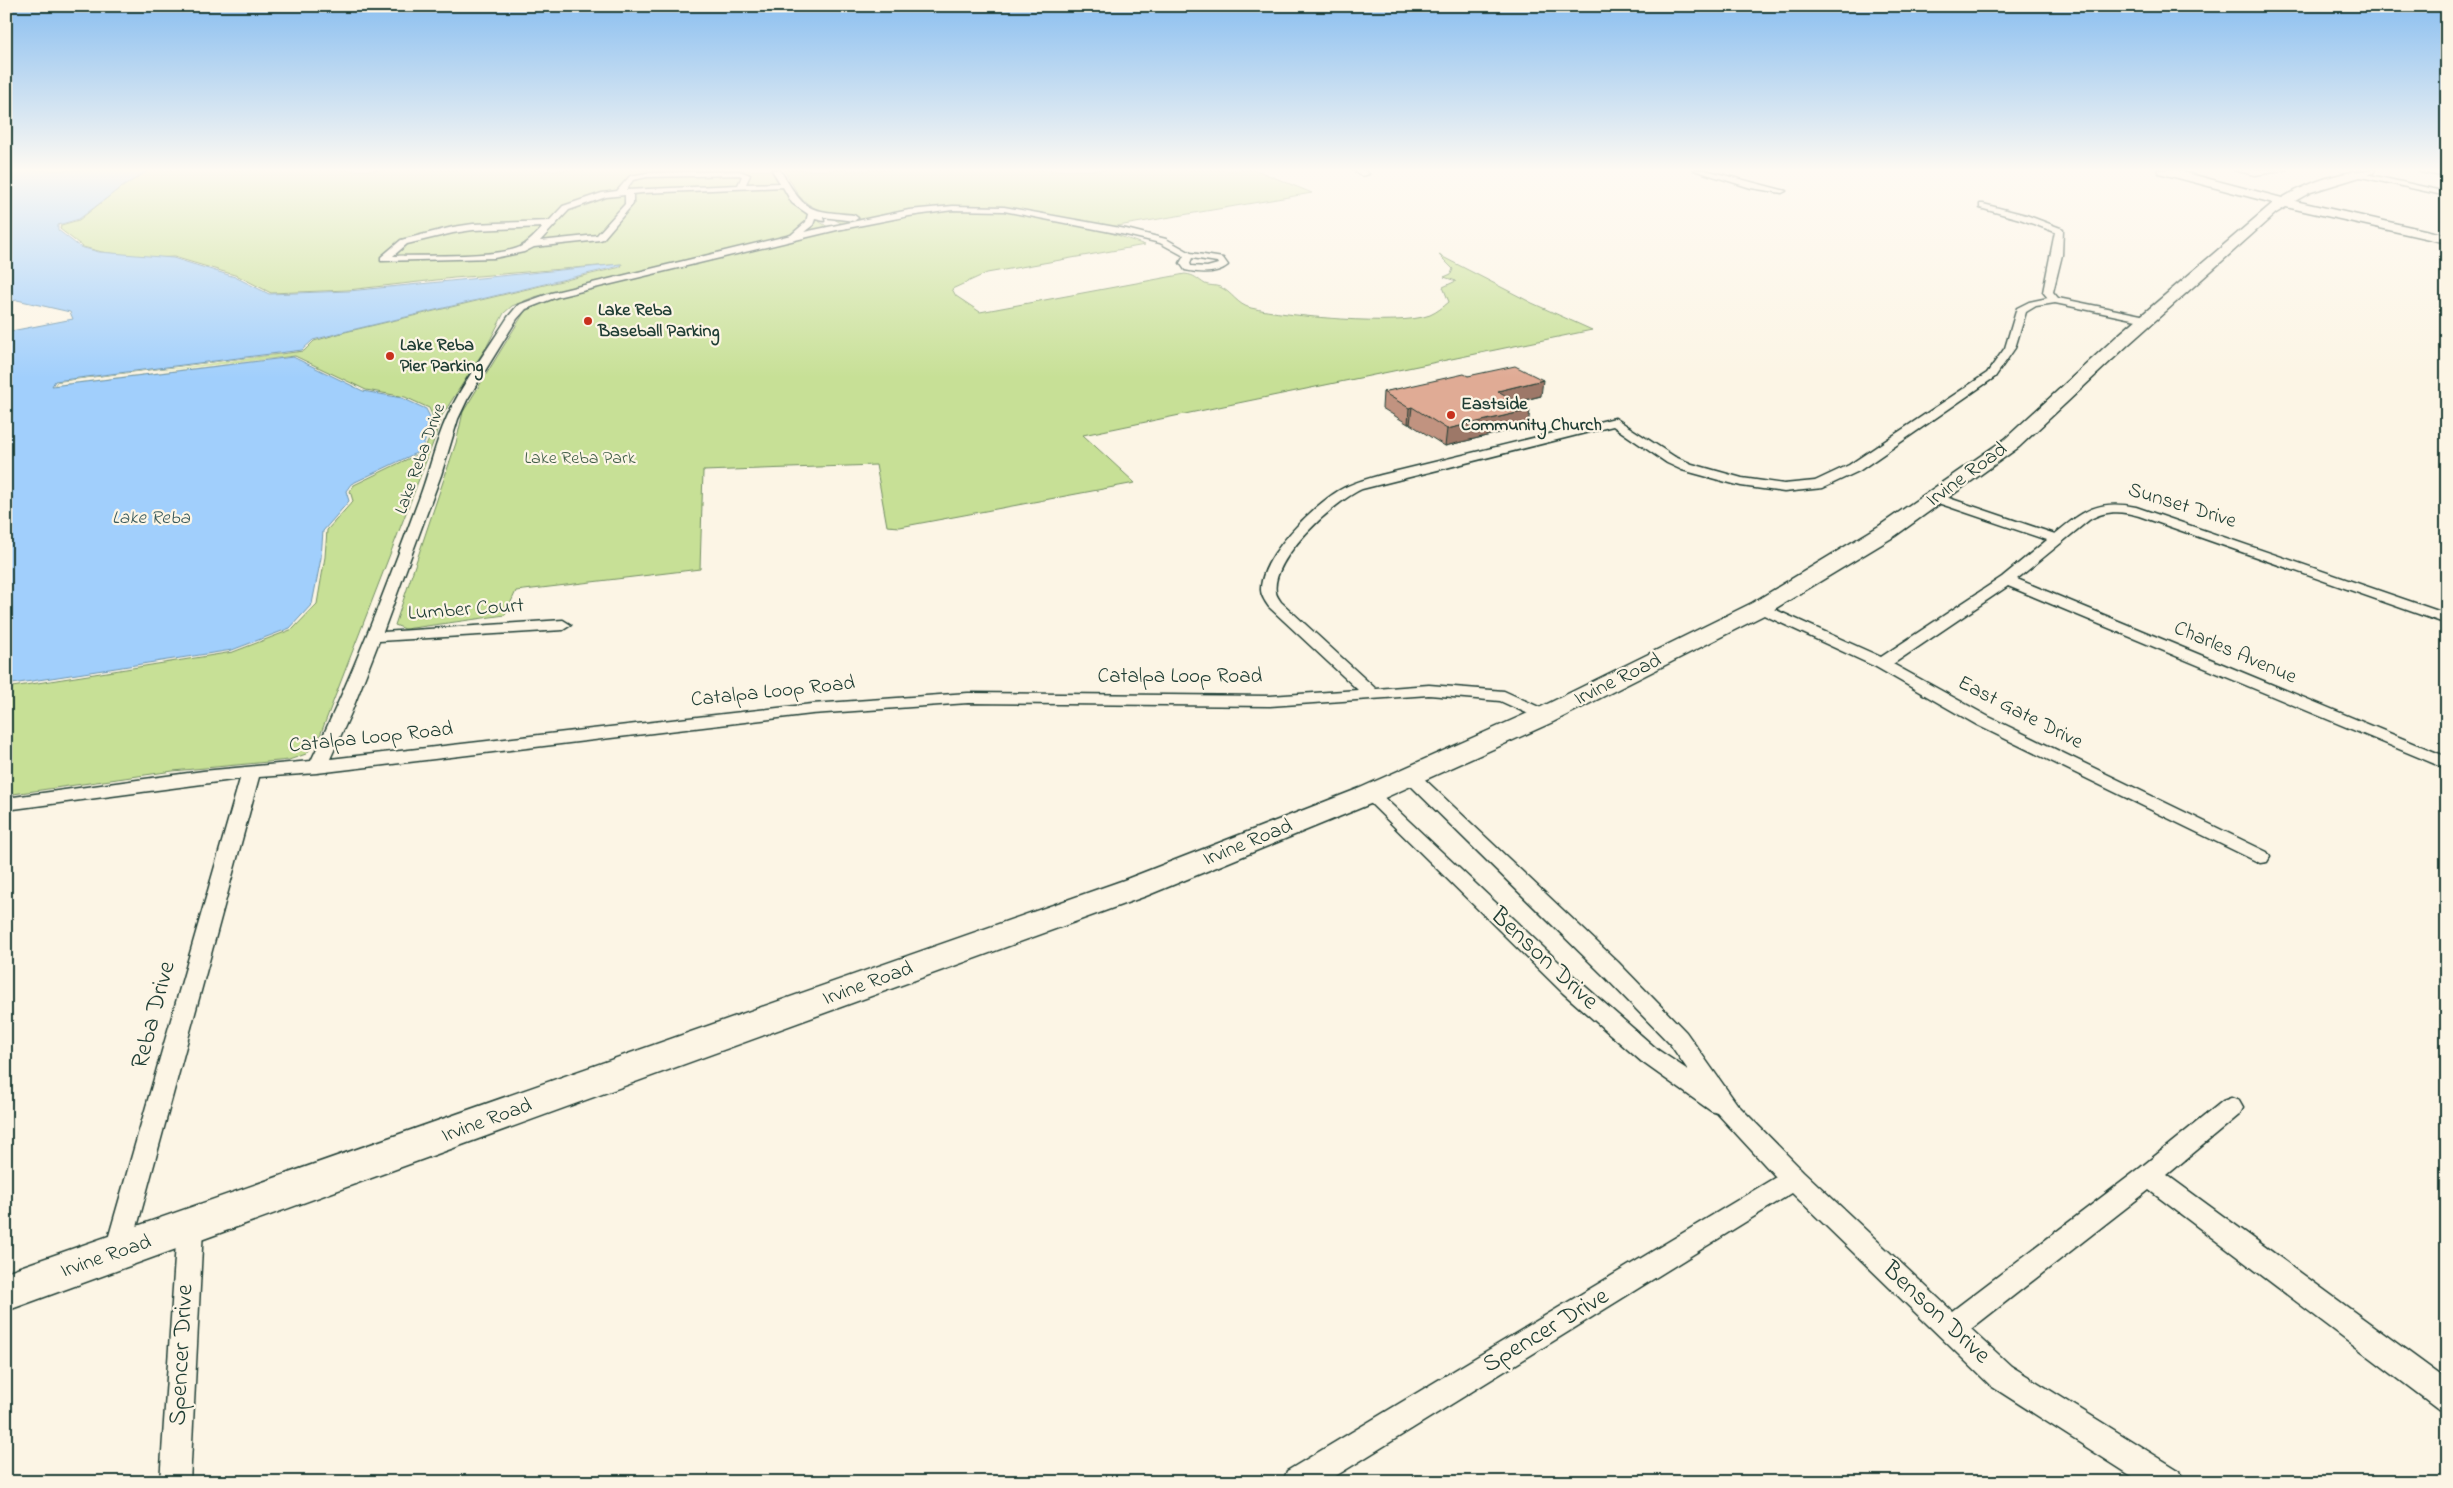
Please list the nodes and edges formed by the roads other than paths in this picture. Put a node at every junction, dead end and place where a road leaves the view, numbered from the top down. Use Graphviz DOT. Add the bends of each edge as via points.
graph roads {
  1 [pos="414,239"];
  2 [pos="536,239"];
  3 [pos="587,239"];
  4 [pos="784,239"];
  5 [pos="1157,239"];
  6 [pos="2059,239"];
  7 [pos="2239,239"];
  8 [pos="532,244"];
  9 [pos="1189,254"];
  10 [pos="2055,300"];
  11 [pos="2146,319"];
  12 [pos="1937,498"];
  13 [pos="2056,539"];
  14 [pos="2007,580"];
  15 [pos="1760,608"];
  16 [pos="2447,619"];
  17 [pos="563,625"];
  18 [pos="372,638"];
  19 [pos="1882,664"];
  20 [pos="1372,694"];
  21 [pos="1544,716"];
  22 [pos="2447,764"];
  23 [pos="317,766"];
  24 [pos="1411,776"];
  25 [pos="248,782"];
  26 [pos="1370,794"];
  27 [pos="6,804"];
  28 [pos="2260,857"];
  29 [pos="2231,1108"];
  30 [pos="1729,1111"];
  31 [pos="2149,1176"];
  32 [pos="1794,1179"];
  33 [pos="190,1228"];
  34 [pos="117,1253"];
  35 [pos="6,1292"];
  36 [pos="1951,1328"];
  37 [pos="2447,1398"];
  38 [pos="175,1482"];
  39 [pos="1298,1482"];
  40 [pos="2169,1482"];
  1 -- 8 [label="street" via="404,242 384,259 494,255 521,250"];
  2 -- 8 [label="street"];
  3 -- 8 [label="street"];
  4 -- 18 [label="street, Lake Reba Drive" via="554,296 531,303 517,312 456,409 435,475"];
  5 -- 9 [label="street, Lake Reba Drive"];
  6 -- 10 [label="street" via="2048,292"];
  7 -- 11 [label="main road, Irvine Road"];
  10 -- 11 [label="street"];
  10 -- 20 [label="street" via="2021,310 2010,348 1991,375 1854,468 1818,485 1784,488 1742,482 1687,467 1671,460 1615,422 1386,478 1341,495 1299,533 1280,556 1271,574 1268,591 1274,604"];
  11 -- 12 [label="main road, Irvine Road" via="2012,443"];
  12 -- 13 [label="street"];
  12 -- 15 [label="main road, Irvine Road"];
  13 -- 14 [label="street, Sunset Drive"];
  13 -- 16 [label="street, Sunset Drive" via="2096,509 2113,507 2136,511"];
  14 -- 19 [label="street, Sunset Drive"];
  14 -- 22 [label="street, Charles Avenue"];
  15 -- 19 [label="street, East Gate Drive"];
  15 -- 21 [label="main road, Irvine Road"];
  17 -- 18 [label="street, Lumber Court"];
  18 -- 23 [label="street, Lake Reba Drive" via="343,713"];
  19 -- 28 [label="street, East Gate Drive" via="1983,721"];
  20 -- 21 [label="street, Catalpa Loop Road" via="1429,690 1476,692 1504,696"];
  20 -- 23 [label="street, Catalpa Loop Road" via="1270,701 968,698 875,704"];
  21 -- 24 [label="main road, Irvine Road"];
  23 -- 25 [label="street, Catalpa Loop Road"];
  24 -- 26 [label="main road, Irvine Road"];
  24 -- 30 [label="street, Benson Drive" via="1678,1038"];
  25 -- 27 [label="street, Catalpa Loop Road" via="75,793"];
  25 -- 34 [label="street, Reba Drive"];
  26 -- 30 [label="street, Benson Drive" via="1571,987 1650,1056"];
  26 -- 33 [label="main road, Irvine Road" via="1100,900"];
  29 -- 31 [label="street"];
  30 -- 32 [label="street, Benson Drive"];
  31 -- 36 [label="street"];
  31 -- 37 [label="street"];
  32 -- 36 [label="street, Benson Drive"];
  32 -- 39 [label="street, Spencer Drive"];
  33 -- 34 [label="main road, Irvine Road"];
  33 -- 38 [label="street, Spencer Drive"];
  34 -- 35 [label="main road, Irvine Road"];
  36 -- 40 [label="street, Benson Drive" via="2001,1376"];
}
